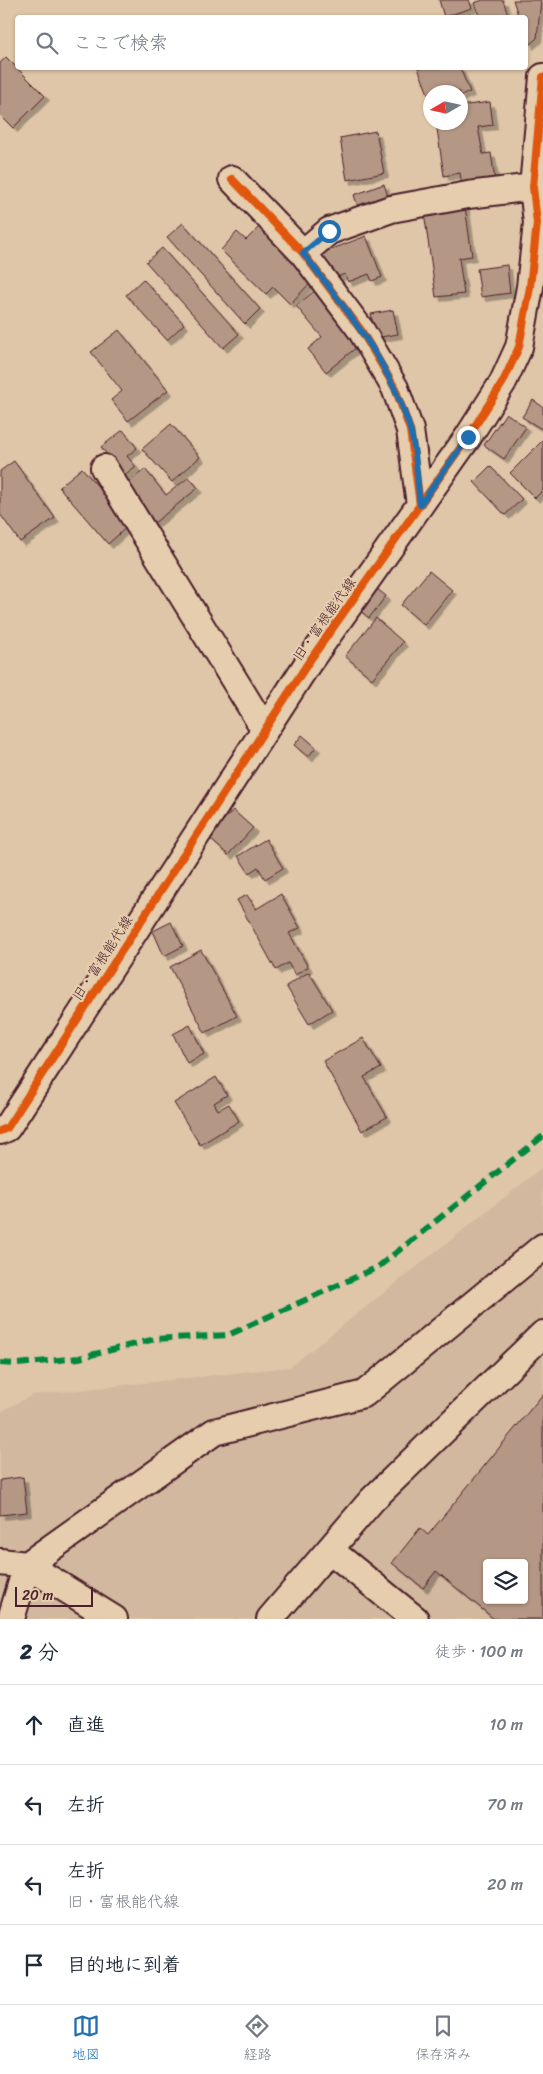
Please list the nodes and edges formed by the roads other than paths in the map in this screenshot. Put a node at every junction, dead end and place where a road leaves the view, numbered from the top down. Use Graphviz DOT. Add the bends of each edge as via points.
graph roads {
  1 [pos="543,78"];
  2 [pos="232,179"];
  3 [pos="533,187"];
  4 [pos="540,222"];
  5 [pos="303,253"];
  6 [pos="537,287"];
  7 [pos="104,468"];
  8 [pos="420,505"];
  9 [pos="265,730"];
  10 [pos="0,1131"];
  11 [pos="543,1247"];
  12 [pos="543,1334"];
  13 [pos="330,1550"];
  14 [pos="0,1562"];
  15 [pos="27,1565"];
  16 [pos="11,1619"];
  17 [pos="114,1619"];
  18 [pos="270,1619"];
  19 [pos="415,1619"];
  1 -- 3 [label="street, 旧・富根能代線"];
  2 -- 5 [label="street"];
  3 -- 4 [label="street, 旧・富根能代線"];
  3 -- 5 [label="street" via="392,209 329,231"];
  4 -- 6 [label="street, 旧・富根能代線"];
  5 -- 8 [label="street" via="361,330 395,388 410,430"];
  6 -- 8 [label="street, 旧・富根能代線" via="519,347 503,382"];
  7 -- 9 [label="street"];
  8 -- 9 [label="street, 旧・富根能代線" via="308,663"];
  9 -- 10 [label="street, 旧・富根能代線" via="44,1071 6,1128"];
  11 -- 15 [label="street" via="364,1394 214,1432"];
  12 -- 13 [label="street" via="372,1500"];
  13 -- 18 [label="street"];
  13 -- 19 [label="street"];
  14 -- 15 [label="street"];
  15 -- 16 [label="street"];
  15 -- 17 [label="street"];
}
